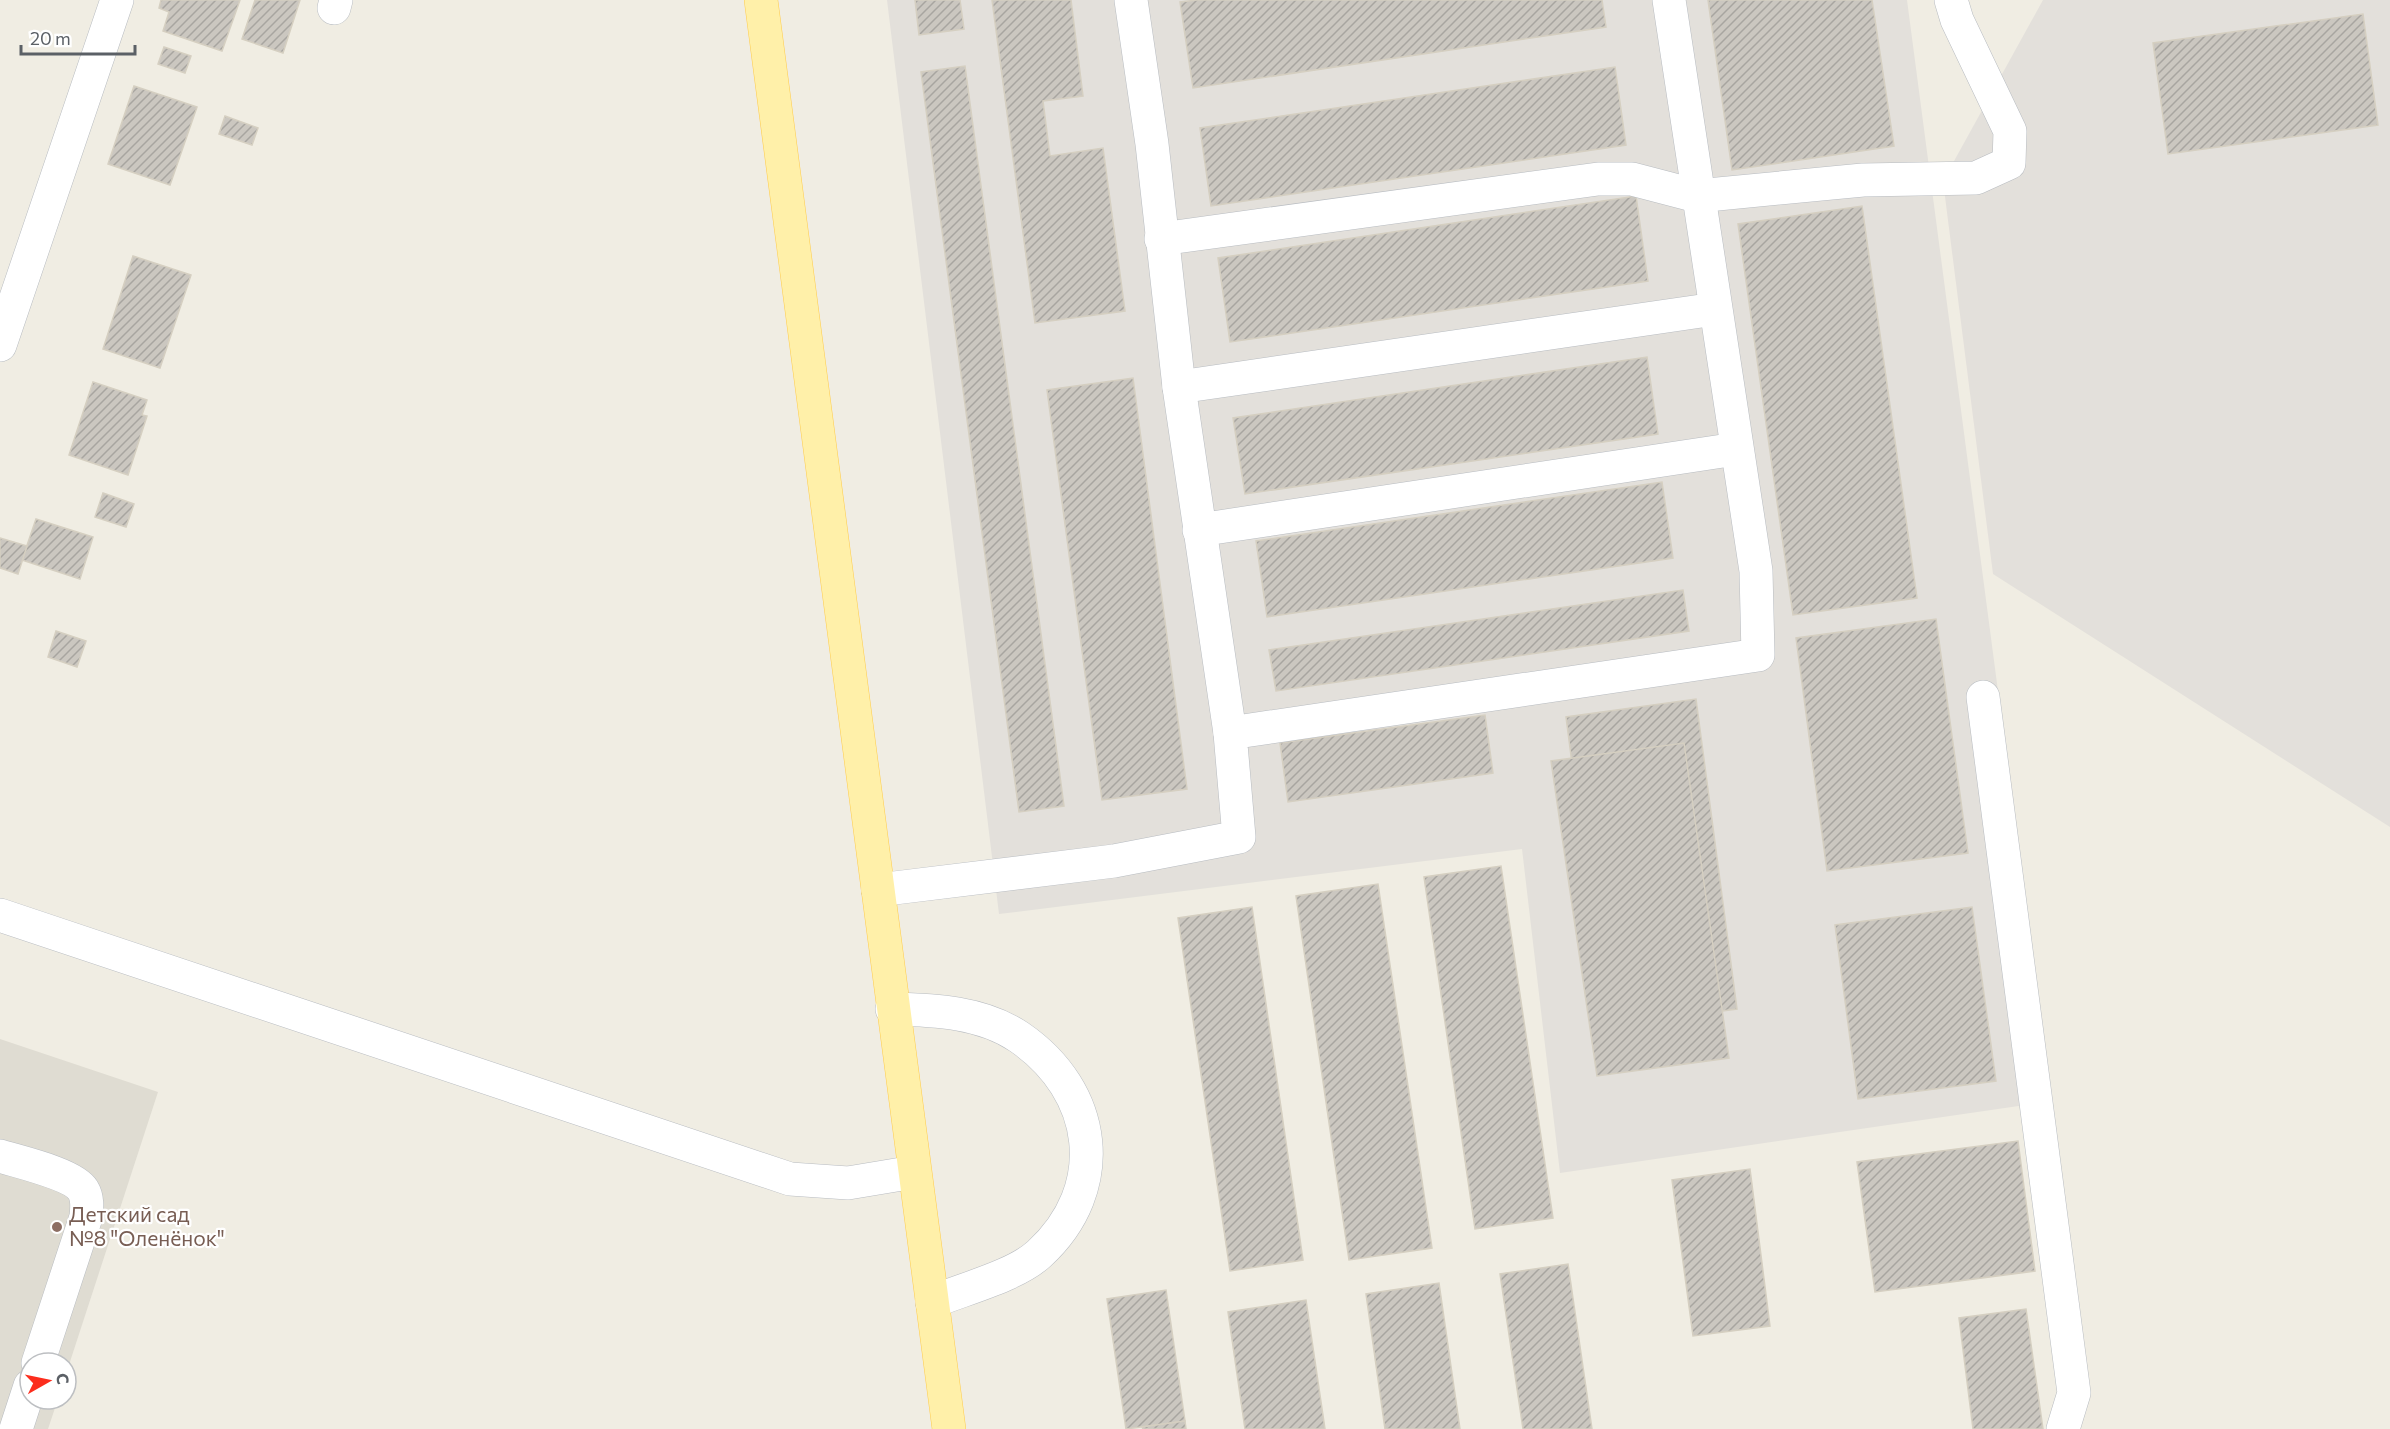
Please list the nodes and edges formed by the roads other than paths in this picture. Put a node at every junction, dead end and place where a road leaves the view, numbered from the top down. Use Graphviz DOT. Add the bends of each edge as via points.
graph roads {
  1 [pos="117,0"];
  2 [pos="761,0"];
  3 [pos="1131,0"];
  4 [pos="1669,0"];
  5 [pos="1951,0"];
  6 [pos="1697,196"];
  7 [pos="1161,239"];
  8 [pos="1715,309"];
  9 [pos="0,345"];
  10 [pos="1179,387"];
  11 [pos="1736,449"];
  12 [pos="1199,530"];
  13 [pos="1983,697"];
  14 [pos="1230,733"];
  15 [pos="878,890"];
  16 [pos="0,915"];
  17 [pos="892,1009"];
  18 [pos="0,1156"];
  19 [pos="914,1172"];
  20 [pos="932,1302"];
  21 [pos="42,1351"];
  22 [pos="22,1411"];
  23 [pos="16,1429"];
  24 [pos="949,1429"];
  25 [pos="2063,1429"];
  1 -- 9 [label="street"];
  2 -- 15 [label="main road"];
  3 -- 7 [label="street"];
  4 -- 6 [label="street"];
  5 -- 6 [label="street" via="2010,131 2009,163 1976,178 1863,180"];
  6 -- 7 [label="street" via="1632,179 1598,179"];
  6 -- 8 [label="street"];
  7 -- 10 [label="street"];
  8 -- 10 [label="street"];
  8 -- 11 [label="street"];
  10 -- 12 [label="street"];
  11 -- 12 [label="street"];
  11 -- 14 [label="street" via="1755,571 1758,655"];
  12 -- 14 [label="street"];
  13 -- 25 [label="street" via="2074,1393"];
  14 -- 15 [label="street" via="1239,837 1114,861"];
  15 -- 17 [label="main road"];
  16 -- 19 [label="street" via="790,1179 848,1183"];
  17 -- 19 [label="main road"];
  17 -- 20 [label="street" via="942,1010 978,1019 1018,1036 1070,1087 1082,1116 1084,1178 1076,1204 1059,1235 1037,1256 1011,1270"];
  18 -- 21 [label="street" via="69,1178 82,1189 87,1204"];
  19 -- 20 [label="main road"];
  20 -- 24 [label="main road"];
  22 -- 23 [label="street"];
}
